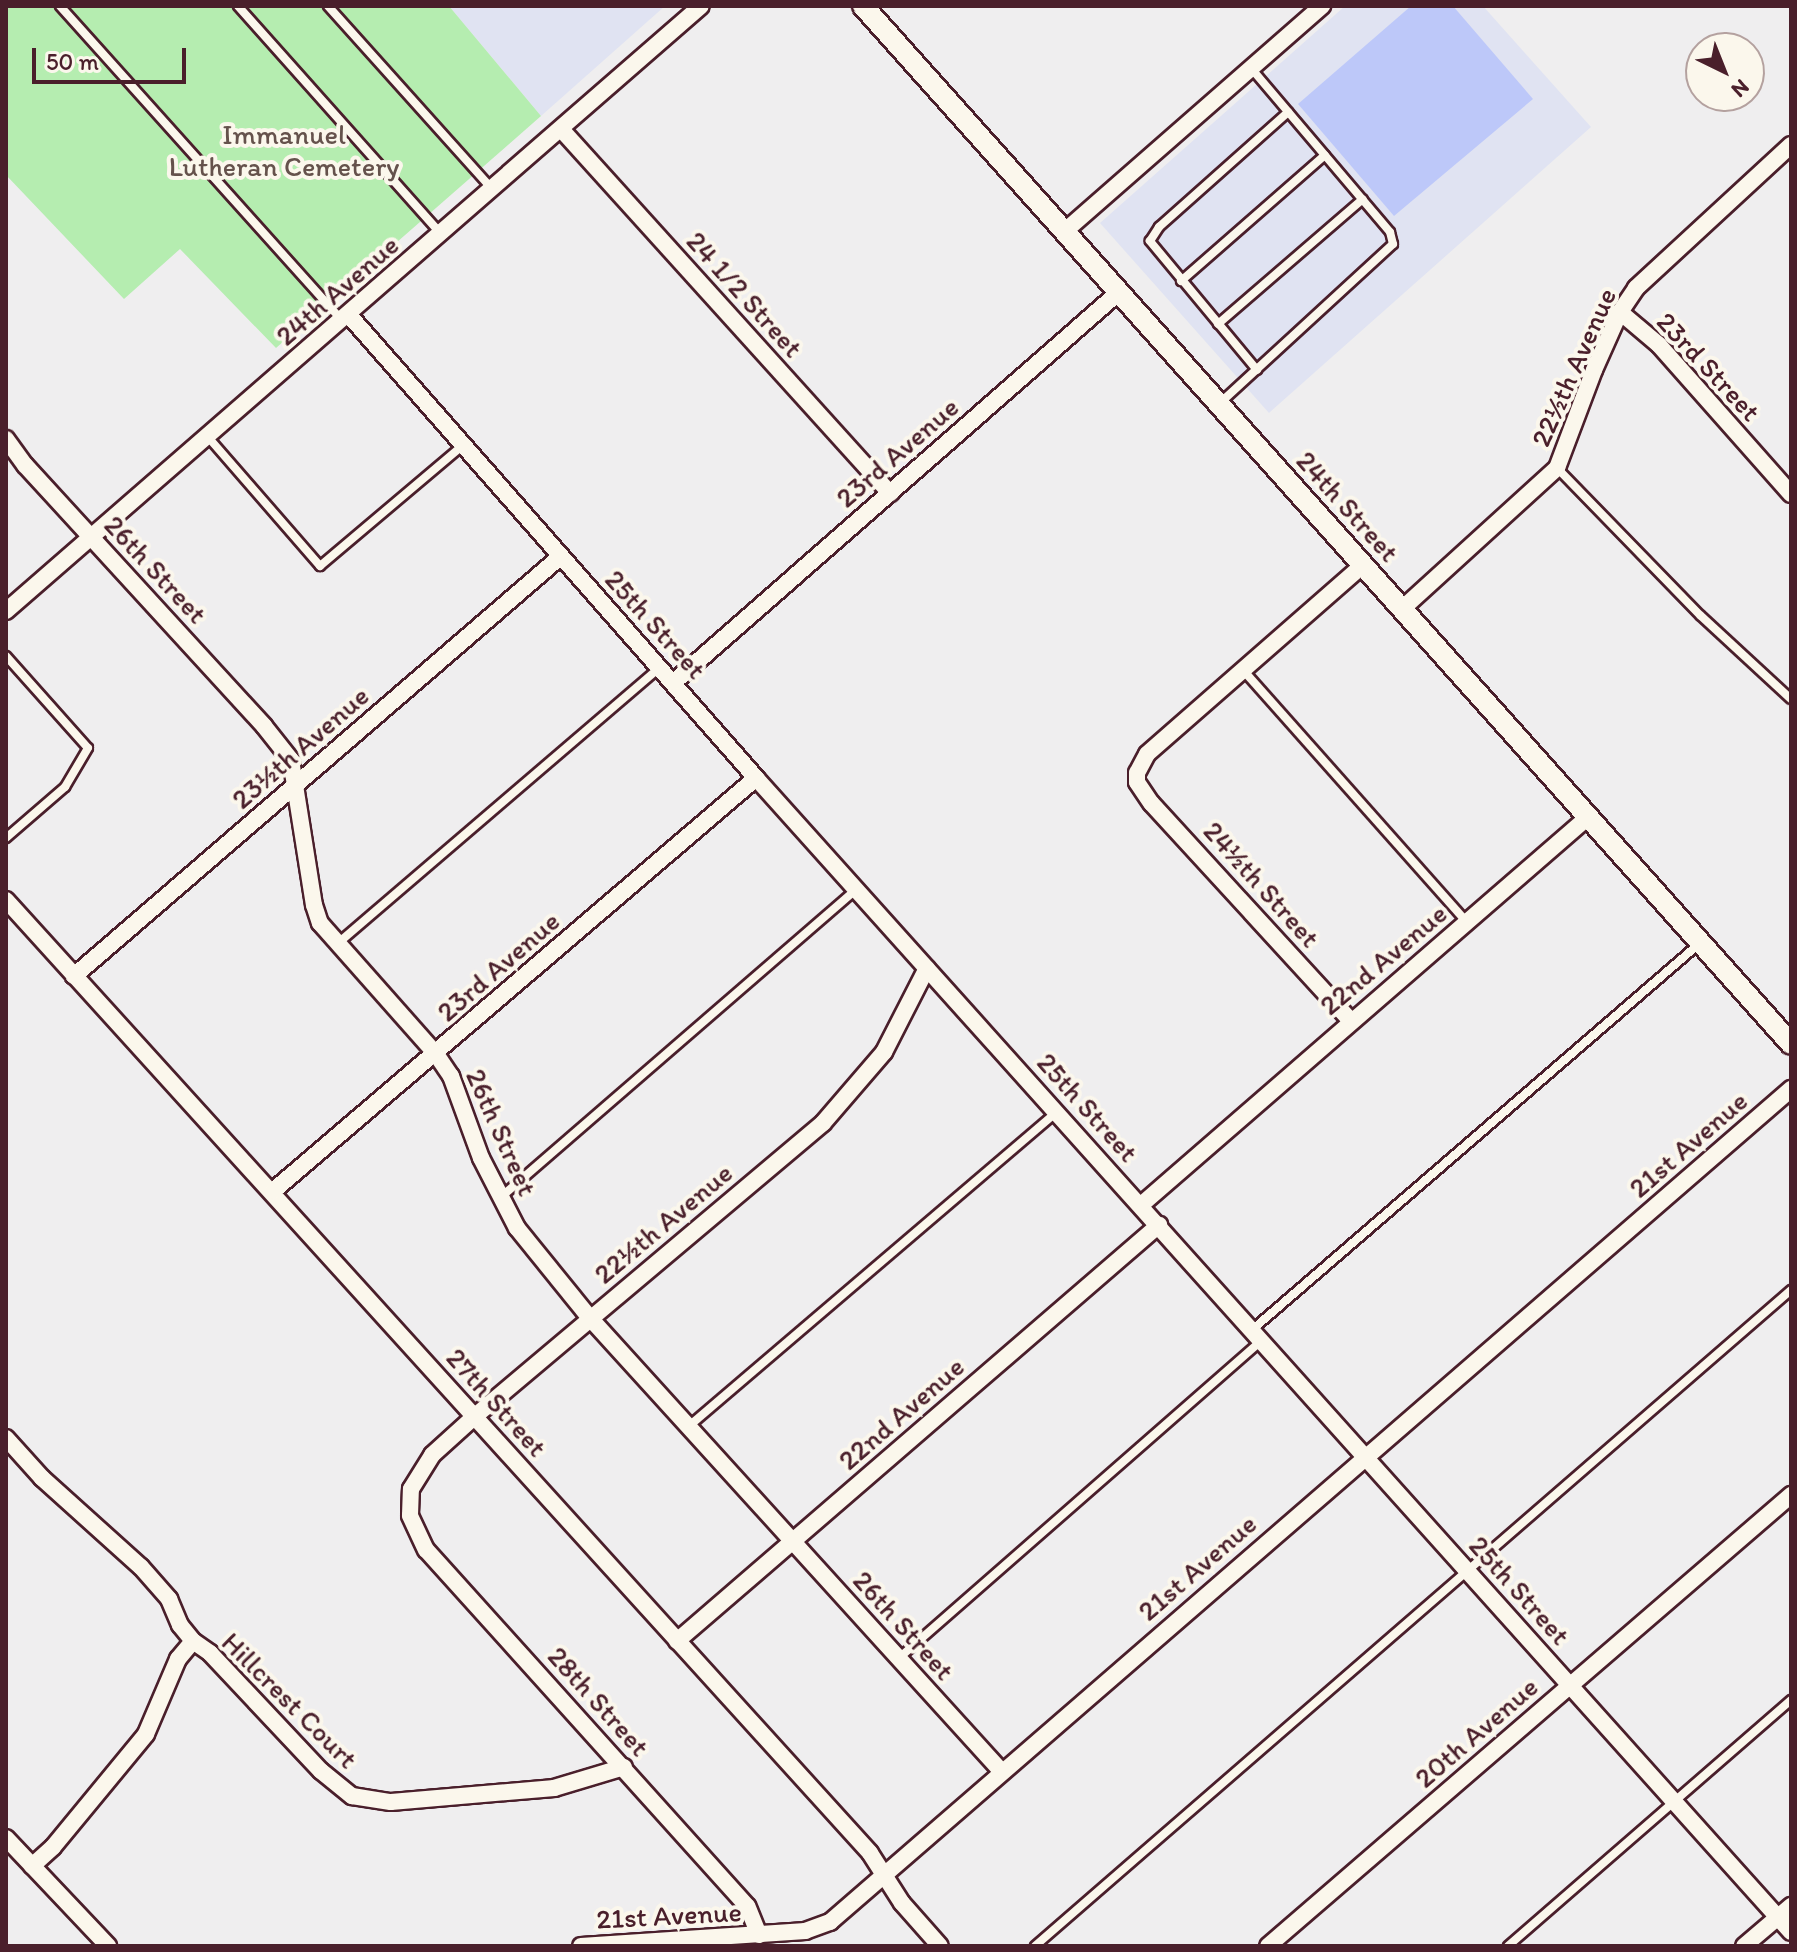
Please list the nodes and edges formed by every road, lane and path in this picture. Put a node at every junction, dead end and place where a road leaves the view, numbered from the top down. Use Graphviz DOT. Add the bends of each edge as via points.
graph roads {
  1 [pos="60,6"];
  2 [pos="238,6"];
  3 [pos="328,6"];
  4 [pos="701,6"];
  5 [pos="863,6"];
  6 [pos="1322,6"];
  7 [pos="1251,68"];
  8 [pos="1288,112"];
  9 [pos="561,129"];
  10 [pos="1791,145"];
  11 [pos="1325,155"];
  12 [pos="492,189"];
  13 [pos="1363,199"];
  14 [pos="1065,231"];
  15 [pos="441,234"];
  16 [pos="1181,281"];
  17 [pos="1119,292"];
  18 [pos="1620,312"];
  19 [pos="345,317"];
  20 [pos="1218,324"];
  21 [pos="1257,370"];
  22 [pos="1219,404"];
  23 [pos="208,437"];
  24 [pos="6,439"];
  25 [pos="462,446"];
  26 [pos="1557,468"];
  27 [pos="890,493"];
  28 [pos="1791,494"];
  29 [pos="93,539"];
  30 [pos="560,557"];
  31 [pos="1363,565"];
  32 [pos="1402,609"];
  33 [pos="6,611"];
  34 [pos="6,656"];
  35 [pos="660,667"];
  36 [pos="1243,670"];
  37 [pos="674,682"];
  38 [pos="1791,699"];
  39 [pos="756,778"];
  40 [pos="296,784"];
  41 [pos="1588,817"];
  42 [pos="6,838"];
  43 [pos="856,889"];
  44 [pos="6,900"];
  45 [pos="1467,922"];
  46 [pos="1700,943"];
  47 [pos="336,944"];
  48 [pos="927,968"];
  49 [pos="74,976"];
  50 [pos="1350,1020"];
  51 [pos="1791,1044"];
  52 [pos="436,1054"];
  53 [pos="1791,1089"];
  54 [pos="1057,1111"];
  55 [pos="273,1191"];
  56 [pos="501,1197"];
  57 [pos="1141,1205"];
  58 [pos="1159,1225"];
  59 [pos="1791,1290"];
  60 [pos="590,1318"];
  61 [pos="1258,1335"];
  62 [pos="474,1417"];
  63 [pos="689,1426"];
  64 [pos="6,1438"];
  65 [pos="1366,1456"];
  66 [pos="1791,1495"];
  67 [pos="411,1498"];
  68 [pos="795,1540"];
  69 [pos="1467,1571"];
  70 [pos="193,1641"];
  71 [pos="677,1641"];
  72 [pos="898,1659"];
  73 [pos="1570,1684"];
  74 [pos="1791,1700"];
  75 [pos="624,1767"];
  76 [pos="1001,1771"];
  77 [pos="1673,1802"];
  78 [pos="6,1838"];
  79 [pos="32,1866"];
  80 [pos="884,1874"];
  81 [pos="1791,1906"];
  82 [pos="1778,1917"];
  83 [pos="1791,1932"];
  84 [pos="759,1935"];
  85 [pos="108,1946"];
  86 [pos="581,1946"];
  87 [pos="940,1946"];
  88 [pos="1035,1946"];
  89 [pos="1268,1946"];
  90 [pos="1508,1946"];
  91 [pos="1744,1946"];
  1 -- 19 [label="lane"];
  2 -- 15 [label="lane"];
  3 -- 12 [label="lane"];
  4 -- 9 [label="street, 24th Avenue"];
  5 -- 14 [label="street, 24th Street"];
  6 -- 7 [label="street"];
  7 -- 8 [label="lane"];
  7 -- 14 [label="street"];
  8 -- 11 [label="lane"];
  8 -- 16 [label="lane" via="1153,234 1152,247"];
  9 -- 12 [label="street, 24th Avenue"];
  9 -- 27 [label="street, 24 1/2 Street"];
  10 -- 18 [label="street, 22½th Avenue" via="1654,269"];
  11 -- 13 [label="lane"];
  11 -- 16 [label="lane"];
  12 -- 15 [label="street, 24th Avenue"];
  13 -- 20 [label="lane"];
  13 -- 21 [label="lane" via="1390,232 1390,250"];
  14 -- 17 [label="street, 24th Street"];
  15 -- 19 [label="street, 24th Avenue"];
  16 -- 20 [label="lane"];
  17 -- 22 [label="street, 24th Street"];
  17 -- 27 [label="street, 23rd Avenue"];
  18 -- 26 [label="street, 22½th Avenue"];
  18 -- 28 [label="street, 23rd Street" via="1659,345"];
  19 -- 23 [label="street, 24th Avenue"];
  19 -- 25 [label="street, 25th Street"];
  20 -- 21 [label="lane"];
  21 -- 22 [label="lane"];
  22 -- 31 [label="street, 24th Street"];
  23 -- 25 [label="lane" via="320,566"];
  23 -- 29 [label="street, 24th Avenue"];
  24 -- 29 [label="street, 26th Street"];
  25 -- 30 [label="street, 25th Street"];
  26 -- 32 [label="street, 22½th Avenue"];
  26 -- 38 [label="lane" via="1701,616"];
  27 -- 37 [label="street, 23rd Avenue"];
  29 -- 33 [label="street, 24th Avenue"];
  29 -- 40 [label="street, 26th Street" via="282,746"];
  30 -- 35 [label="street, 25th Street"];
  30 -- 40 [label="street, 23½th Avenue"];
  31 -- 32 [label="street, 24th Street"];
  31 -- 36 [label="street"];
  32 -- 41 [label="street, 24th Street"];
  34 -- 42 [label="lane" via="88,748 65,787"];
  35 -- 37 [label="street, 25th Street"];
  35 -- 47 [label="lane"];
  36 -- 45 [label="lane"];
  36 -- 50 [label="street, 24½th Street" via="1147,754 1137,782"];
  37 -- 39 [label="street, 25th Street"];
  39 -- 43 [label="street, 25th Street"];
  39 -- 52 [label="street, 23rd Avenue"];
  40 -- 47 [label="street, 26th Street" via="314,905"];
  40 -- 49 [label="street, 23½th Avenue"];
  41 -- 45 [label="street, 22nd Avenue"];
  41 -- 46 [label="street, 24th Street"];
  43 -- 48 [label="street, 25th Street"];
  43 -- 56 [label="lane"];
  44 -- 49 [label="street, 27th Street"];
  45 -- 50 [label="street, 22nd Avenue"];
  46 -- 51 [label="street, 24th Street"];
  46 -- 61 [label="lane"];
  47 -- 52 [label="street, 26th Street"];
  48 -- 54 [label="street, 25th Street"];
  48 -- 60 [label="street, 22½th Avenue" via="884,1052 823,1123"];
  49 -- 55 [label="street, 27th Street"];
  50 -- 57 [label="street, 22nd Avenue"];
  52 -- 55 [label="street, 23rd Avenue"];
  52 -- 56 [label="street, 26th Street" via="458,1091"];
  53 -- 65 [label="street, 21st Avenue"];
  54 -- 57 [label="street, 25th Street"];
  54 -- 63 [label="lane"];
  55 -- 62 [label="street, 27th Street"];
  56 -- 60 [label="street, 26th Street" via="517,1228"];
  57 -- 58 [label="street, 25th Street"];
  58 -- 61 [label="street, 25th Street"];
  58 -- 68 [label="street, 22nd Avenue"];
  59 -- 69 [label="lane"];
  60 -- 62 [label="street, 22½th Avenue"];
  60 -- 63 [label="street, 26th Street"];
  61 -- 65 [label="street, 25th Street"];
  61 -- 72 [label="lane"];
  62 -- 67 [label="street, 22½th Avenue" via="432,1455 417,1475"];
  62 -- 71 [label="street, 27th Street"];
  63 -- 68 [label="street, 26th Street"];
  64 -- 70 [label="street, Hillcrest Court" via="42,1478 141,1567 169,1599"];
  65 -- 69 [label="street, 25th Street"];
  65 -- 76 [label="street, 21st Avenue"];
  66 -- 73 [label="street, 20th Avenue"];
  67 -- 75 [label="street, 28th Street" via="410,1515 426,1550"];
  68 -- 71 [label="street, 22nd Avenue"];
  68 -- 72 [label="street, 26th Street"];
  69 -- 73 [label="street, 25th Street"];
  69 -- 88 [label="lane"];
  70 -- 75 [label="street, Hillcrest Court" via="220,1662 340,1788 367,1801 554,1788"];
  70 -- 79 [label="street" via="178,1659 146,1734"];
  71 -- 80 [label="street, 27th Street"];
  72 -- 76 [label="street, 26th Street"];
  73 -- 77 [label="street, 25th Street"];
  73 -- 89 [label="street, 20th Avenue"];
  74 -- 77 [label="lane"];
  75 -- 84 [label="street, 28th Street" via="747,1906"];
  76 -- 80 [label="street, 21st Avenue"];
  77 -- 82 [label="street, 25th Street"];
  77 -- 90 [label="lane"];
  78 -- 79 [label="street"];
  79 -- 85 [label="street"];
  80 -- 84 [label="street, 21st Avenue" via="817,1929"];
  80 -- 87 [label="street, 27th Street"];
  81 -- 82 [label="street"];
  82 -- 83 [label="street, 25th Street"];
  82 -- 91 [label="street"];
  84 -- 86 [label="street, 21st Avenue"];
}
